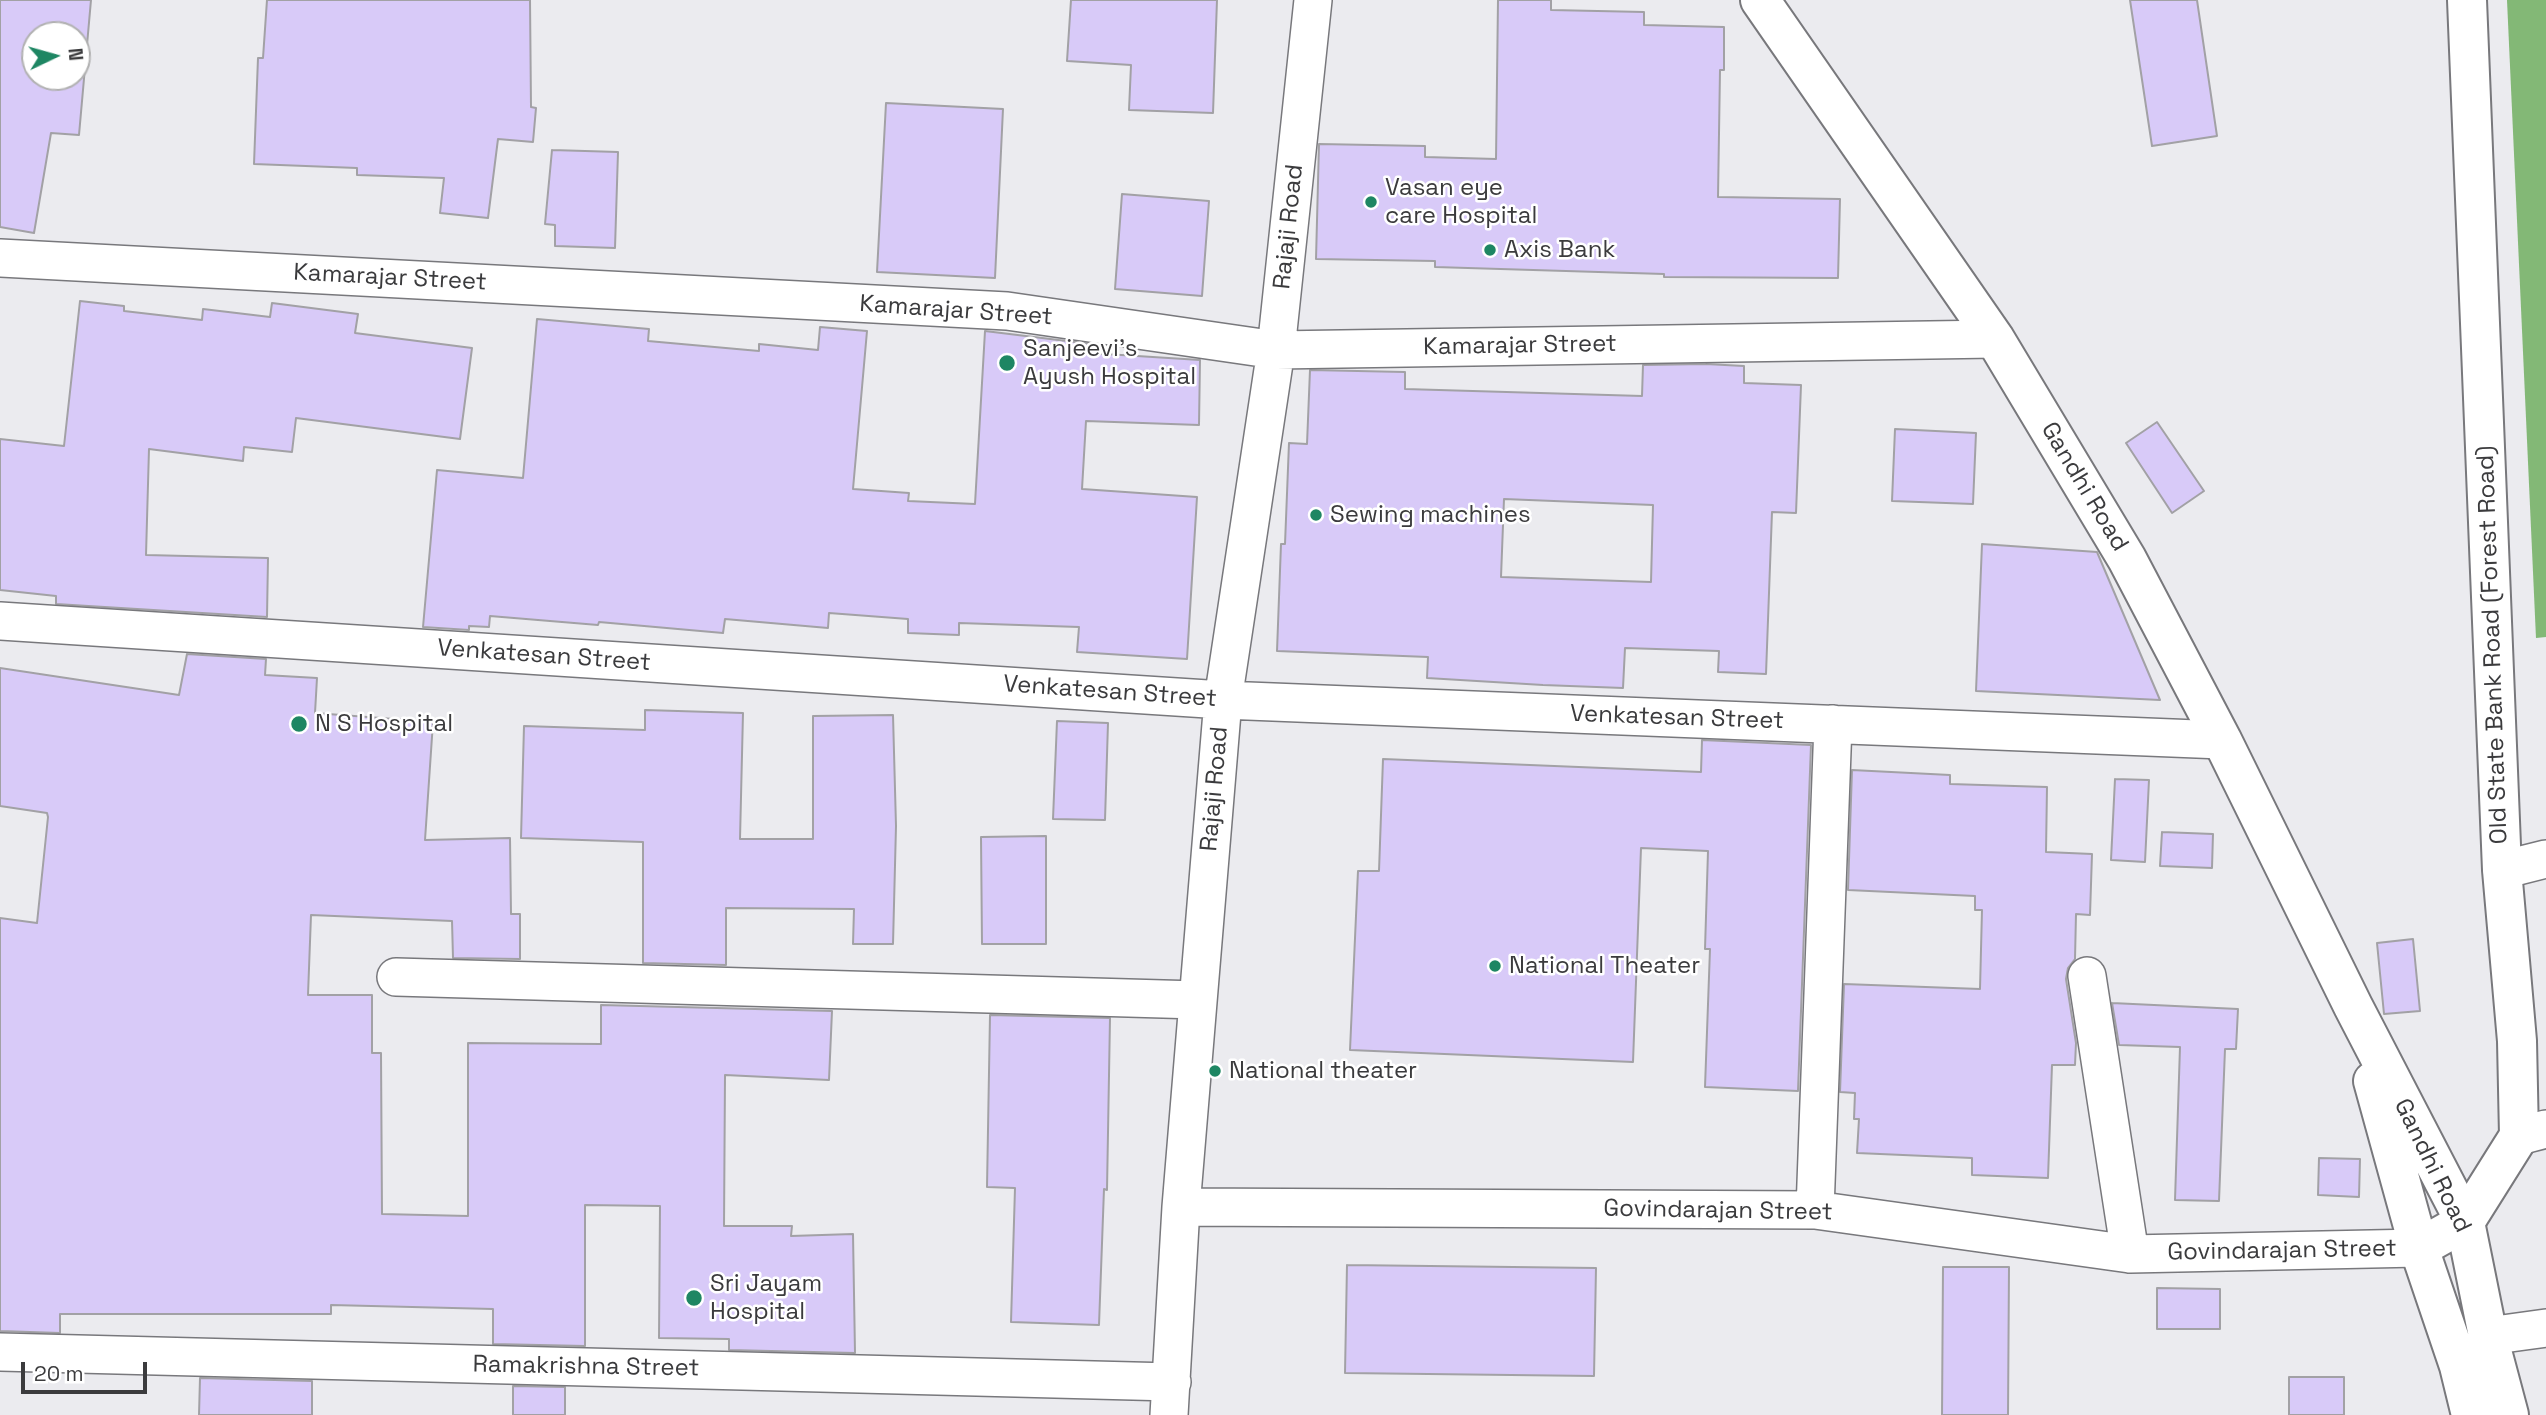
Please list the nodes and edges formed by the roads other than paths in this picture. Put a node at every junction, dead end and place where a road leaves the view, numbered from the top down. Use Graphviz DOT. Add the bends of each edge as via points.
graph roads {
  1 [pos="1312,0"];
  2 [pos="1760,0"];
  3 [pos="2467,0"];
  4 [pos="0,258"];
  5 [pos="1995,339"];
  6 [pos="1276,350"];
  7 [pos="0,621"];
  8 [pos="1223,700"];
  9 [pos="1833,724"];
  10 [pos="2222,740"];
  11 [pos="2546,859"];
  12 [pos="2502,870"];
  13 [pos="2087,976"];
  14 [pos="396,978"];
  15 [pos="1198,1000"];
  16 [pos="2353,1006"];
  17 [pos="2533,1133"];
  18 [pos="1181,1206"];
  19 [pos="1815,1210"];
  20 [pos="2465,1222"];
  21 [pos="2419,1248"];
  22 [pos="2130,1254"];
  23 [pos="2546,1328"];
  24 [pos="2488,1336"];
  25 [pos="0,1352"];
  26 [pos="1170,1398"];
  27 [pos="2471,1415"];
  28 [pos="2509,1415"];
  1 -- 6 [label="street, Rajaji Road"];
  2 -- 5 [label="main road, Gandhi Road"];
  3 -- 12 [label="main road, Old State Bank Road (Forest Road)"];
  4 -- 6 [label="street, Kamarajar Street" via="1007,311"];
  5 -- 6 [label="street, Kamarajar Street"];
  5 -- 10 [label="main road, Gandhi Road" via="2127,559"];
  6 -- 8 [label="street, Rajaji Road"];
  7 -- 8 [label="street, Venkatesan Street"];
  8 -- 9 [label="street, Venkatesan Street"];
  8 -- 15 [label="street, Rajaji Road"];
  9 -- 10 [label="street, Venkatesan Street"];
  9 -- 19 [label="street"];
  10 -- 16 [label="main road, Gandhi Road"];
  11 -- 12 [label="street"];
  12 -- 17 [label="main road, Old State Bank Road (Forest Road)" via="2516,1041"];
  13 -- 22 [label="street"];
  14 -- 15 [label="street"];
  15 -- 18 [label="street, Rajaji Road"];
  16 -- 20 [label="main road, Gandhi Road"];
  16 -- 21 [label="main road, Gandhi Road"];
  17 -- 20 [label="main road, Old State Bank Road (Forest Road)"];
  18 -- 19 [label="street, Govindarajan Street"];
  18 -- 26 [label="street, Rajaji Road"];
  19 -- 22 [label="street, Govindarajan Street"];
  20 -- 21 [label="main road, Old State Bank Road (Forest Road)"];
  20 -- 24 [label="main road, Gandhi Road"];
  21 -- 22 [label="street, Govindarajan Street"];
  21 -- 27 [label="main road, Gandhi Road"];
  23 -- 24 [label="street"];
  24 -- 28 [label="main road, Gandhi Road"];
  25 -- 26 [label="street, Ramakrishna Street"];
}
